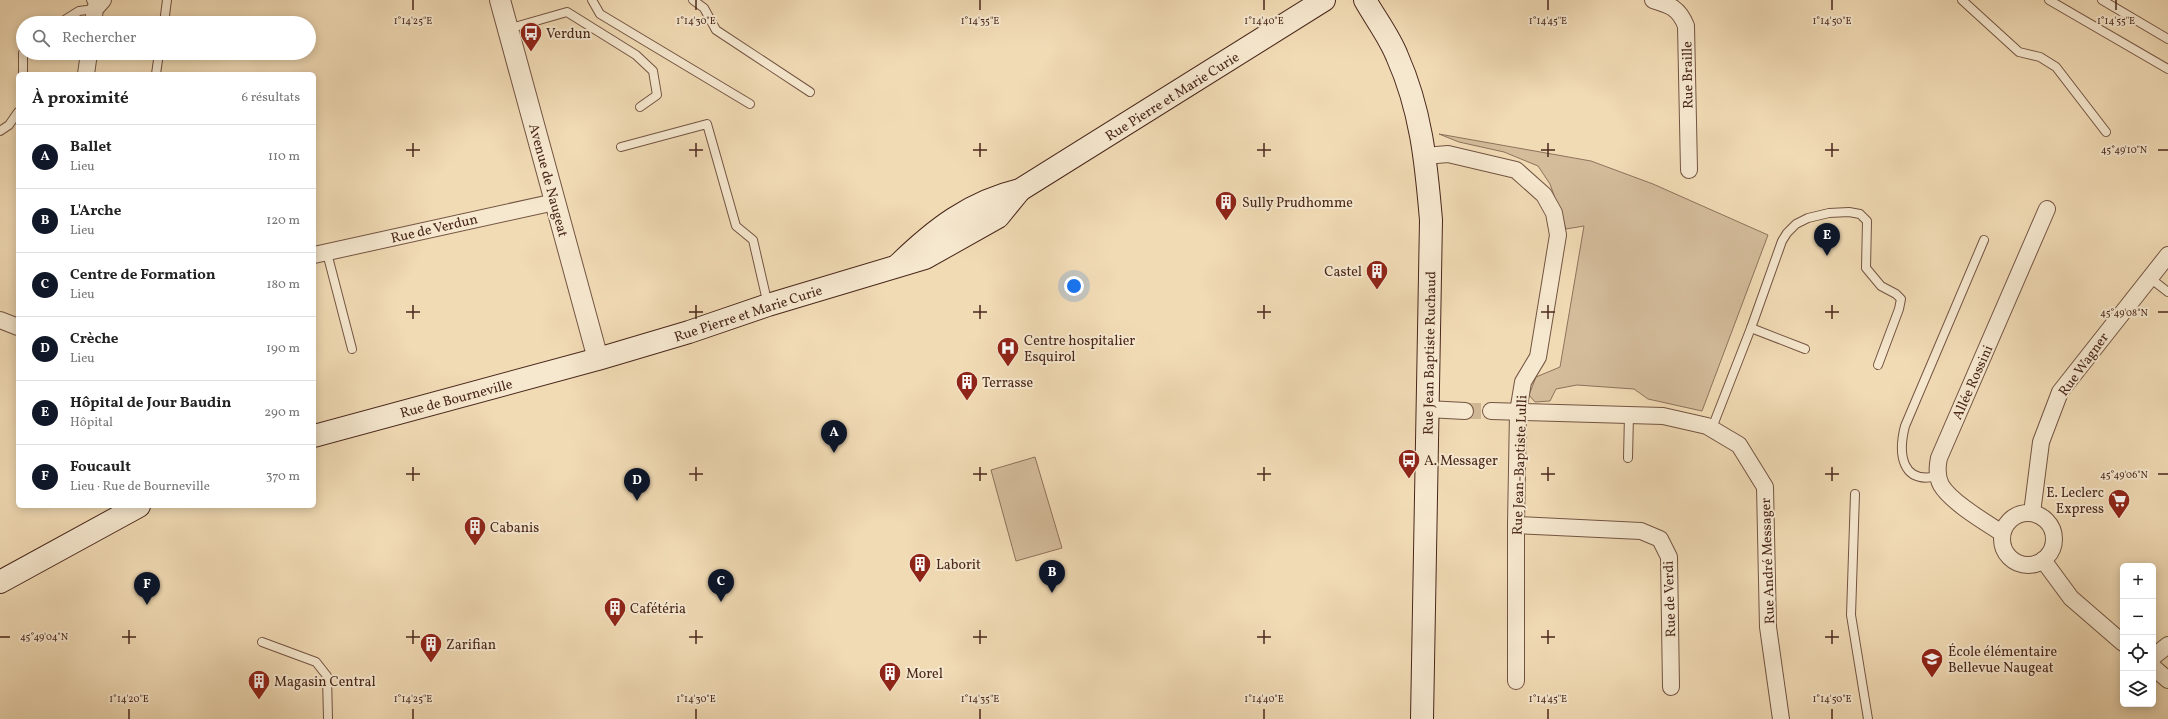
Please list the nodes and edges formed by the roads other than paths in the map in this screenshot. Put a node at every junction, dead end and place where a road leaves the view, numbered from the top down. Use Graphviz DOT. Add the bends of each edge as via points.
graph roads {
  1 [pos="168,0"];
  2 [pos="500,0"];
  3 [pos="592,0"];
  4 [pos="693,0"];
  5 [pos="1324,0"];
  6 [pos="1364,0"];
  7 [pos="1652,0"];
  8 [pos="1962,0"];
  9 [pos="2049,0"];
  10 [pos="2102,0"];
  11 [pos="96,8"];
  12 [pos="71,16"];
  13 [pos="165,16"];
  14 [pos="508,29"];
  15 [pos="2168,39"];
  16 [pos="23,60"];
  17 [pos="88,60"];
  18 [pos="159,60"];
  19 [pos="2168,69"];
  20 [pos="23,72"];
  21 [pos="86,72"];
  22 [pos="156,72"];
  23 [pos="810,92"];
  24 [pos="750,104"];
  25 [pos="640,107"];
  26 [pos="16,115"];
  27 [pos="0,131"];
  28 [pos="2106,132"];
  29 [pos="621,147"];
  30 [pos="1425,156"];
  31 [pos="1689,170"];
  32 [pos="555,202"];
  33 [pos="2048,209"];
  34 [pos="1984,240"];
  35 [pos="320,254"];
  36 [pos="2168,255"];
  37 [pos="2150,278"];
  38 [pos="2168,292"];
  39 [pos="768,305"];
  40 [pos="1751,328"];
  41 [pos="352,348"];
  42 [pos="1805,349"];
  43 [pos="598,359"];
  44 [pos="1878,365"];
  45 [pos="1427,409"];
  46 [pos="1465,410"];
  47 [pos="1491,411"];
  48 [pos="1518,412"];
  49 [pos="1629,415"];
  50 [pos="1712,428"];
  51 [pos="316,435"];
  52 [pos="1628,458"];
  53 [pos="1938,476"];
  54 [pos="1855,494"];
  55 [pos="129,508"];
  56 [pos="2032,513"];
  57 [pos="1516,525"];
  58 [pos="2002,533"];
  59 [pos="2043,560"];
  60 [pos="0,582"];
  61 [pos="2120,640"];
  62 [pos="262,642"];
  63 [pos="2168,645"];
  64 [pos="2156,655"];
  65 [pos="2156,670"];
  66 [pos="2168,680"];
  67 [pos="1516,682"];
  68 [pos="1671,687"];
  69 [pos="328,719"];
  70 [pos="1422,719"];
  71 [pos="1781,719"];
  72 [pos="1868,719"];
  1 -- 13 [label="lane"];
  2 -- 14 [label="street, Avenue de Naugeat"];
  3 -- 24 [label="lane" via="600,14"];
  4 -- 23 [label="lane" via="704,8 716,30"];
  5 -- 39 [label="main road, Rue Pierre et Marie Curie" via="1020,190 994,196 954,219 920,243 897,265"];
  6 -- 30 [label="main road, Rue Jean Baptiste Ruchaud" via="1397,54 1416,106"];
  7 -- 31 [label="street, Rue Braille" via="1670,5 1681,14 1686,26"];
  8 -- 28 [label="lane" via="2020,52 2040,57 2056,67"];
  9 -- 19 [label="lane"];
  10 -- 15 [label="lane"];
  11 -- 12 [label="lane" via="79,11"];
  14 -- 25 [label="lane" via="567,12 636,55 653,71 657,95"];
  14 -- 32 [label="street, Avenue de Naugeat"];
  16 -- 20 [label="lane"];
  17 -- 21 [label="street"];
  18 -- 22 [label="lane"];
  26 -- 27 [label="lane" via="10,125"];
  29 -- 39 [label="lane" via="707,124 736,226 753,240"];
  30 -- 45 [label="main road, Rue Jean Baptiste Ruchaud" via="1432,220"];
  30 -- 48 [label="street, Rue Jean-Baptiste Lulli" via="1448,154 1516,170 1544,195 1554,214 1558,234 1538,357 1523,382"];
  32 -- 35 [label="street, Rue de Verdun"];
  32 -- 43 [label="street, Avenue de Naugeat"];
  33 -- 53 [label="street, Allée Rossini" via="1939,458"];
  34 -- 53 [label="lane" via="1901,440 1904,463 1908,470 1918,477"];
  35 -- 41 [label="lane"];
  36 -- 37 [label="street, Rue Wagner"];
  37 -- 38 [label="lane"];
  37 -- 56 [label="street, Rue Wagner" via="2060,392 2041,442"];
  39 -- 43 [label="main road, Rue Pierre et Marie Curie"];
  40 -- 42 [label="lane"];
  40 -- 44 [label="lane" via="1787,233 1796,224 1808,218 1849,212 1860,214 1867,221 1868,229 1866,268 1881,286 1900,299 1899,309"];
  40 -- 50 [label="lane"];
  43 -- 51 [label="main road, Rue de Bourneville"];
  45 -- 46 [label="street"];
  45 -- 70 [label="main road, Rue Jean Baptiste Ruchaud"];
  47 -- 48 [label="street, Rue André Messager"];
  48 -- 49 [label="street, Rue André Messager"];
  48 -- 57 [label="street, Rue Jean-Baptiste Lulli"];
  49 -- 50 [label="street, Rue André Messager" via="1663,416"];
  49 -- 52 [label="lane"];
  50 -- 71 [label="street, Rue André Messager" via="1739,445 1765,486 1768,627"];
  53 -- 58 [label="street" via="1946,491 1971,513"];
  54 -- 72 [label="lane" via="1851,615"];
  55 -- 60 [label="main road"];
  56 -- 58 [label="street" via="2017,515 2010,520"];
  56 -- 59 [label="street" via="2047,522 2054,538 2049,554"];
  57 -- 67 [label="street, Rue Jean-Baptiste Lulli"];
  57 -- 68 [label="street, Rue de Verdi" via="1641,531 1660,539 1669,557"];
  58 -- 59 [label="street" via="2001,542 2009,558 2026,565"];
  59 -- 61 [label="street" via="2071,598"];
  62 -- 69 [label="lane" via="316,662 326,676"];
  63 -- 64 [label="street"];
  65 -- 66 [label="street"];
}
